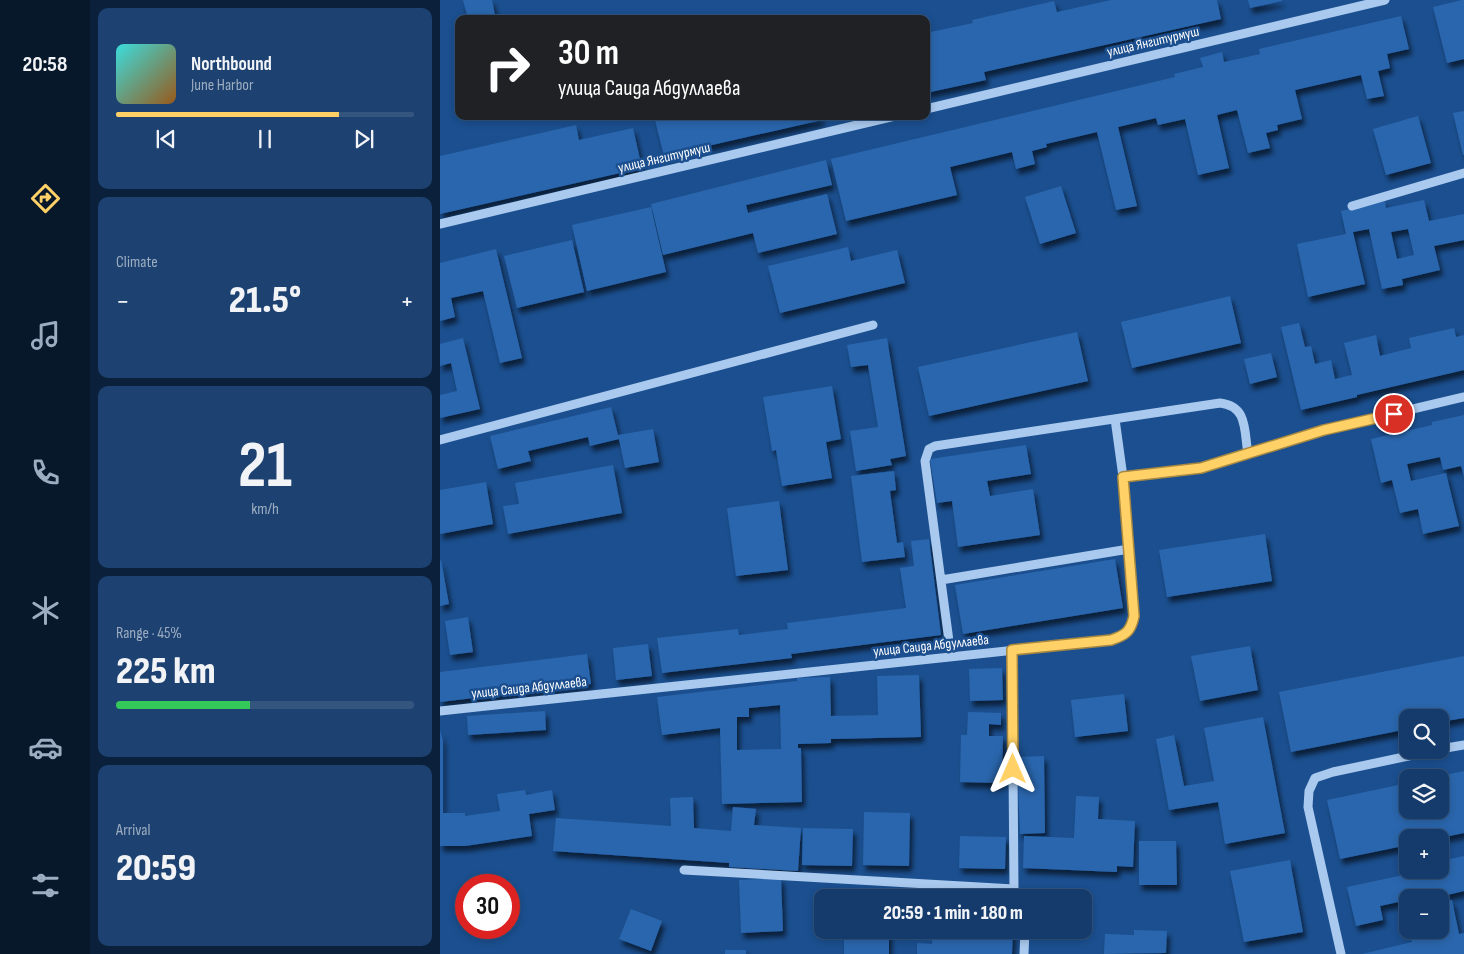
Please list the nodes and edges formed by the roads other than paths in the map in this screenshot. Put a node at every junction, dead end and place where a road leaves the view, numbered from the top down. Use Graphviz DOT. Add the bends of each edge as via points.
graph roads {
  1 [pos="1385,0"];
  2 [pos="930,108"];
  3 [pos="878,120"];
  4 [pos="1464,173"];
  5 [pos="1352,206"];
  6 [pos="440,224"];
  7 [pos="873,325"];
  8 [pos="1464,397"];
  9 [pos="1115,419"];
  10 [pos="440,440"];
  11 [pos="1248,454"];
  12 [pos="1123,477"];
  13 [pos="1129,549"];
  14 [pos="941,580"];
  15 [pos="1012,650"];
  16 [pos="952,656"];
  17 [pos="440,711"];
  18 [pos="1464,744"];
  19 [pos="1449,748"];
  20 [pos="1399,758"];
  21 [pos="684,870"];
  22 [pos="958,889"];
  23 [pos="1016,889"];
  24 [pos="1025,939"];
  25 [pos="1024,954"];
  26 [pos="1341,954"];
  1 -- 2 [label="street, улица Янгитурмуш"];
  3 -- 6 [label="street, улица Янгитурмуш"];
  4 -- 5 [label="street"];
  7 -- 10 [label="street"];
  8 -- 11 [label="street" via="1324,430"];
  9 -- 11 [label="street" via="1220,403 1232,404 1242,417"];
  9 -- 12 [label="street, улица Саида Абдуллаева"];
  9 -- 14 [label="street" via="929,449 925,462"];
  11 -- 12 [label="street" via="1201,468"];
  12 -- 13 [label="street, улица Саида Абдуллаева"];
  13 -- 14 [label="street"];
  13 -- 15 [label="street, улица Саида Абдуллаева" via="1134,616 1132,627 1124,635 1111,640"];
  14 -- 16 [label="street"];
  15 -- 16 [label="street, улица Саида Абдуллаева"];
  15 -- 23 [label="street"];
  16 -- 17 [label="street, улица Саида Абдуллаева"];
  18 -- 19 [label="street"];
  20 -- 26 [label="street" via="1316,778 1309,791 1308,806"];
  21 -- 22 [label="street"];
  24 -- 25 [label="street"];
}
